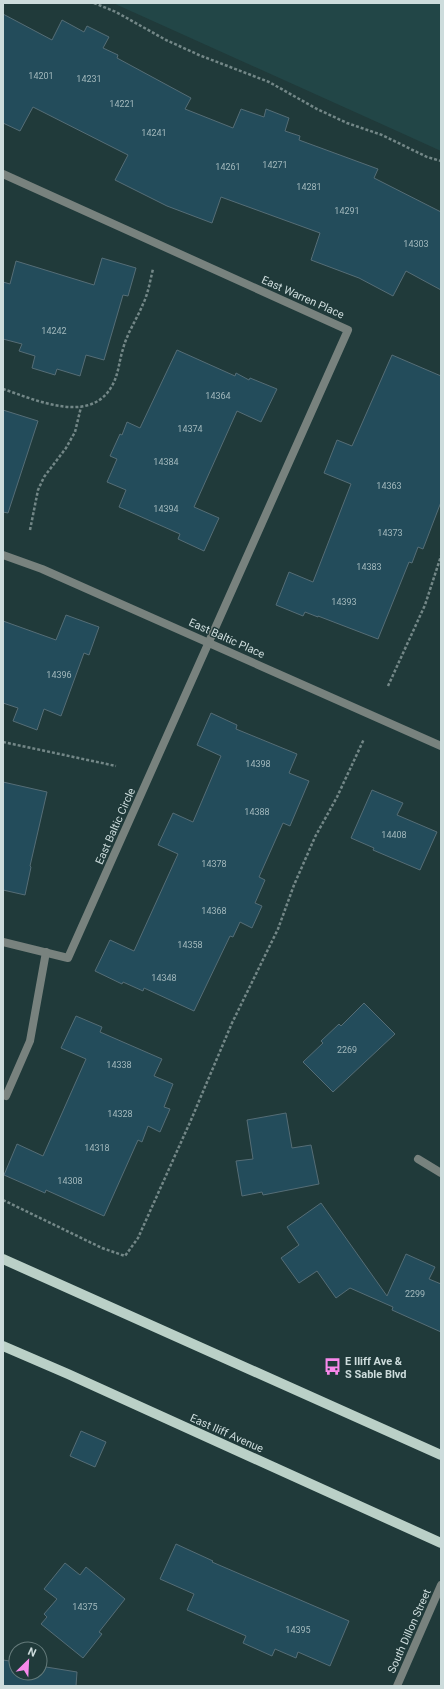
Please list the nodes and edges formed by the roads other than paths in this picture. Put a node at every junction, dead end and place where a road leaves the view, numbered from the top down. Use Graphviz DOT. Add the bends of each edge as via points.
graph roads {
  1 [pos="3,174"];
  2 [pos="3,555"];
  3 [pos="209,642"];
  4 [pos="441,746"];
  5 [pos="3,942"];
  6 [pos="46,952"];
  7 [pos="6,1096"];
  8 [pos="418,1159"];
  9 [pos="441,1173"];
  10 [pos="3,1259"];
  11 [pos="3,1346"];
  12 [pos="441,1455"];
  13 [pos="441,1543"];
  14 [pos="441,1585"];
  15 [pos="397,1686"];
  1 -- 3 [label="street, East Warren Place" via="348,330"];
  2 -- 3 [label="street, East Baltic Place" via="42,569"];
  3 -- 4 [label="street, East Baltic Place"];
  3 -- 6 [label="street, East Baltic Circle" via="68,958"];
  5 -- 6 [label="street, East Baltic Circle"];
  6 -- 7 [label="street" via="30,1041"];
  8 -- 9 [label="street"];
  10 -- 12 [label="main road"];
  11 -- 13 [label="main road, East Iliff Avenue"];
  14 -- 15 [label="street, South Dillon Street"];
}
